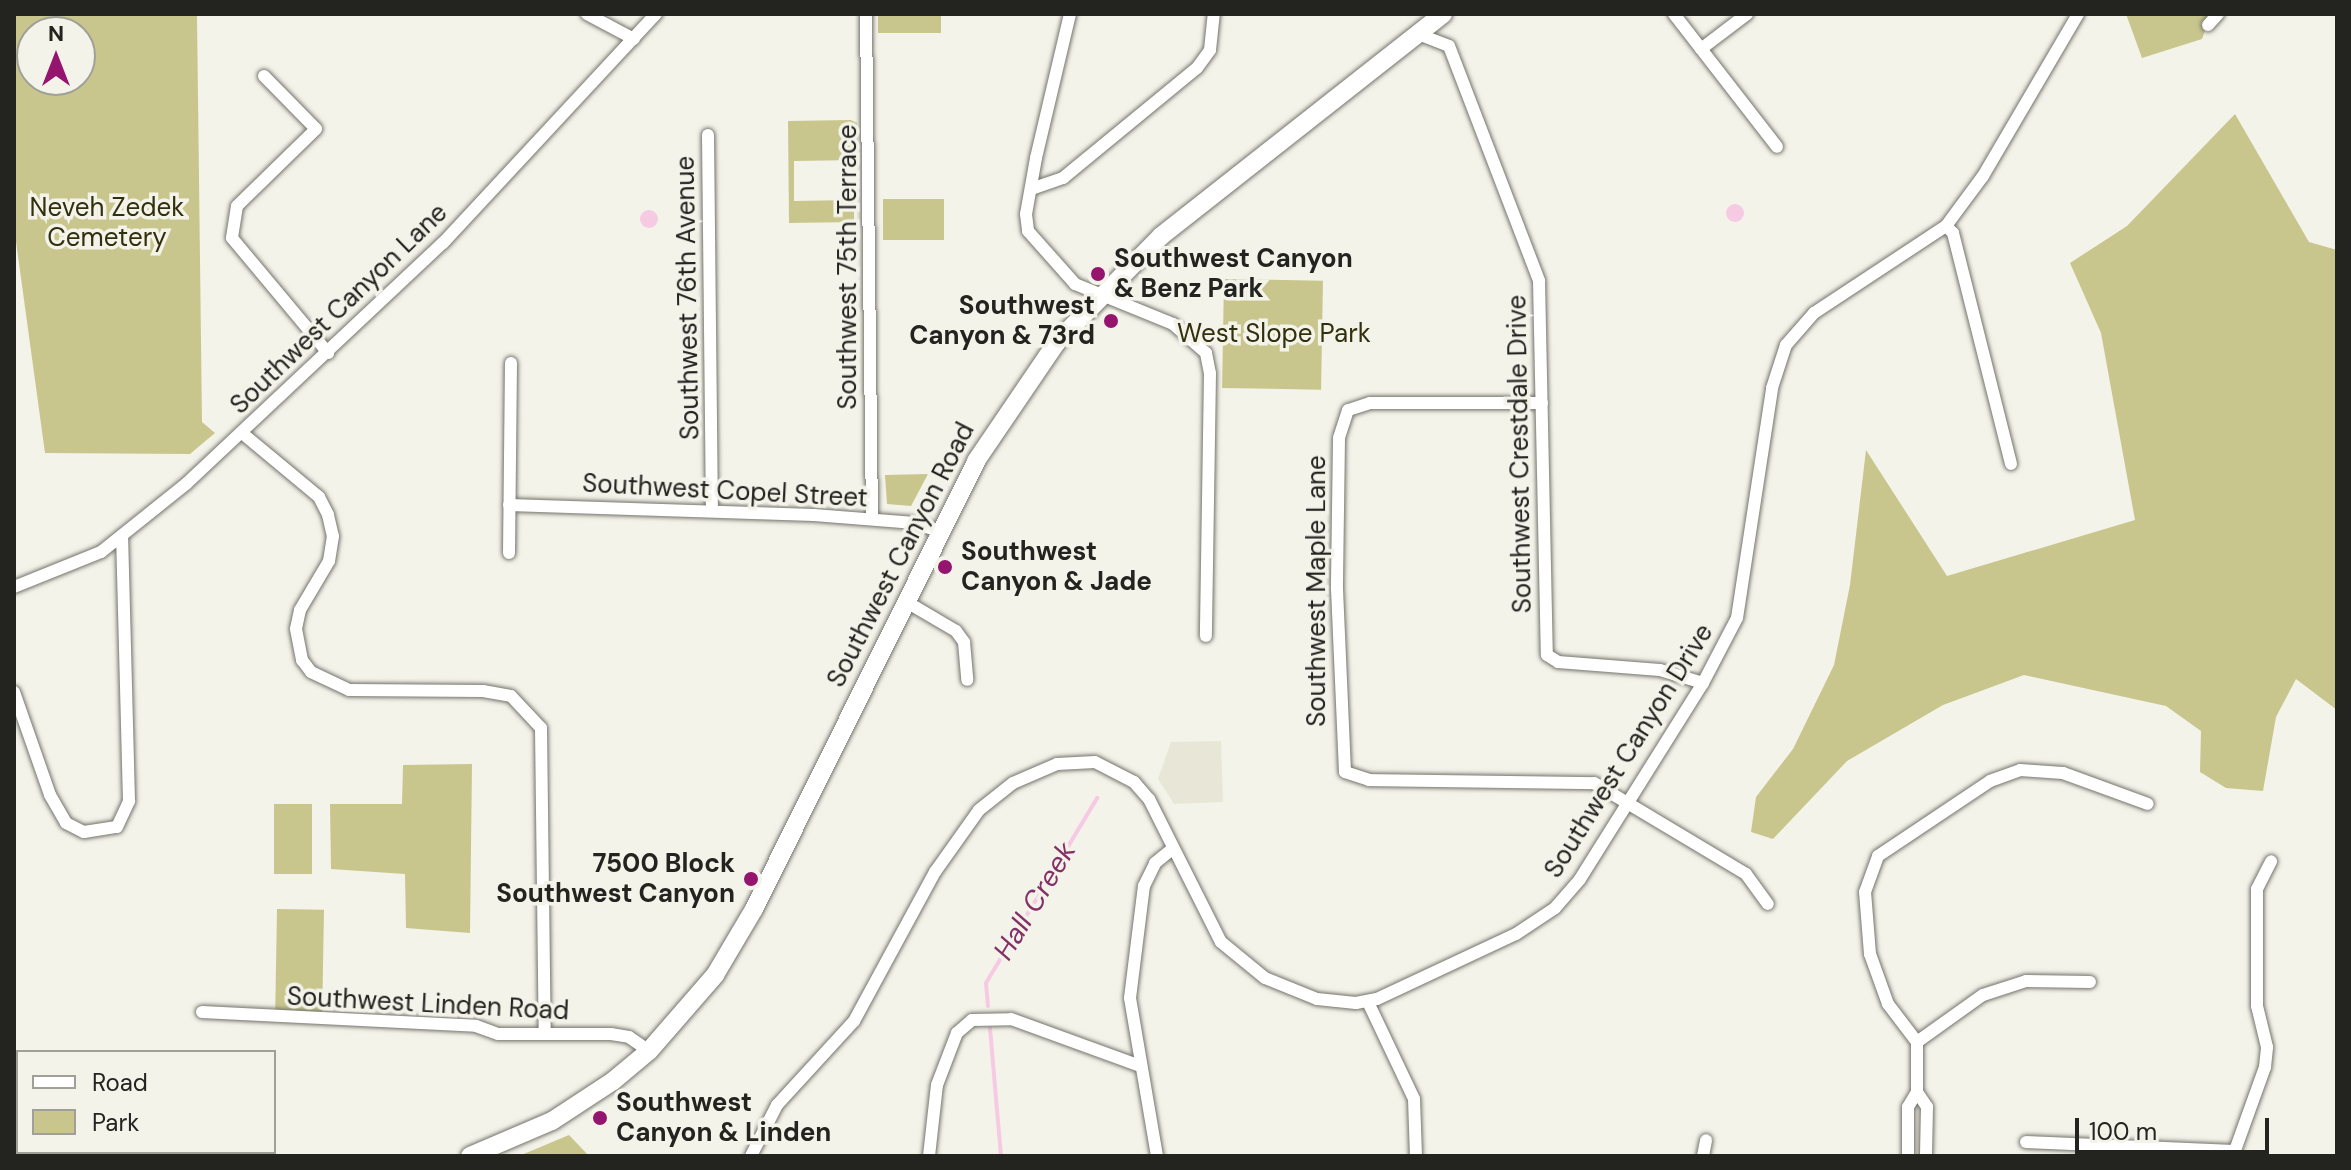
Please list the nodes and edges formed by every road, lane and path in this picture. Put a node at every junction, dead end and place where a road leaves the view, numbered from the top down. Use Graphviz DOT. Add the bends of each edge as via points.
graph roads {
  1 [pos="587,14"];
  2 [pos="656,14"];
  3 [pos="866,14"];
  4 [pos="1070,14"];
  5 [pos="1214,14"];
  6 [pos="1443,14"];
  7 [pos="1674,14"];
  8 [pos="1747,14"];
  9 [pos="2078,14"];
  10 [pos="2218,14"];
  11 [pos="2208,25"];
  12 [pos="1418,34"];
  13 [pos="634,39"];
  14 [pos="1701,49"];
  15 [pos="264,76"];
  16 [pos="708,135"];
  17 [pos="1777,147"];
  18 [pos="1034,188"];
  19 [pos="1946,226"];
  20 [pos="1101,293"];
  21 [pos="328,353"];
  22 [pos="511,363"];
  23 [pos="1542,403"];
  24 [pos="242,433"];
  25 [pos="2011,464"];
  26 [pos="509,505"];
  27 [pos="712,509"];
  28 [pos="872,519"];
  29 [pos="938,531"];
  30 [pos="122,538"];
  31 [pos="509,553"];
  32 [pos="14,587"];
  33 [pos="905,601"];
  34 [pos="1206,636"];
  35 [pos="967,680"];
  36 [pos="1703,683"];
  37 [pos="14,692"];
  38 [pos="1626,801"];
  39 [pos="2148,804"];
  40 [pos="1172,849"];
  41 [pos="2271,861"];
  42 [pos="1768,904"];
  43 [pos="2090,982"];
  44 [pos="1368,1002"];
  45 [pos="202,1012"];
  46 [pos="545,1034"];
  47 [pos="1917,1042"];
  48 [pos="649,1051"];
  49 [pos="1140,1066"];
  50 [pos="1917,1092"];
  51 [pos="1706,1140"];
  52 [pos="2026,1142"];
  53 [pos="2233,1154"];
  54 [pos="470,1156"];
  55 [pos="751,1156"];
  56 [pos="929,1156"];
  57 [pos="1157,1156"];
  58 [pos="1416,1156"];
  59 [pos="1703,1156"];
  60 [pos="1908,1156"];
  61 [pos="1926,1156"];
  1 -- 13 [label="street"];
  2 -- 13 [label="street, Southwest Canyon Lane"];
  3 -- 28 [label="street, Southwest 75th Terrace"];
  4 -- 18 [label="street" via="1036,158"];
  5 -- 18 [label="street" via="1210,50 1197,68 1063,178"];
  6 -- 12 [label="main road, Southwest Canyon Road"];
  7 -- 14 [label="street"];
  8 -- 14 [label="street"];
  9 -- 19 [label="street, Southwest Canyon Drive" via="1983,176"];
  10 -- 11 [label="street"];
  12 -- 20 [label="main road, Southwest Canyon Road" via="1161,236"];
  12 -- 23 [label="street, Southwest Crestdale Drive" via="1449,46 1537,269"];
  13 -- 21 [label="street, Southwest Canyon Lane" via="443,243"];
  14 -- 17 [label="street"];
  15 -- 21 [label="street" via="316,129 237,206 232,238"];
  16 -- 27 [label="street, Southwest 76th Avenue"];
  18 -- 20 [label="street" via="1026,214 1028,231 1075,284"];
  19 -- 25 [label="street" via="1957,248"];
  19 -- 36 [label="street, Southwest Canyon Drive" via="1814,313 1786,345 1772,388 1737,618"];
  20 -- 29 [label="main road, Southwest Canyon Road" via="1008,408"];
  20 -- 34 [label="street" via="1173,324 1206,353"];
  21 -- 24 [label="street, Southwest Canyon Lane"];
  22 -- 26 [label="street"];
  23 -- 36 [label="street, Southwest Crestdale Drive" via="1547,655 1558,662 1660,670"];
  23 -- 38 [label="street, Southwest Maple Lane" via="1370,403 1348,410 1339,438 1337,589 1345,772 1369,780 1584,781"];
  24 -- 30 [label="street, Southwest Canyon Lane"];
  24 -- 46 [label="street" via="319,497 328,515 333,536 329,561 300,610 296,629 302,660 311,672 349,690 511,696 541,728"];
  26 -- 27 [label="street, Southwest Copel Street"];
  26 -- 31 [label="street"];
  27 -- 28 [label="street, Southwest Copel Street"];
  28 -- 29 [label="street, Southwest Copel Street"];
  29 -- 33 [label="main road, Southwest Canyon Road"];
  30 -- 32 [label="street, Southwest Canyon Lane" via="83,562"];
  30 -- 37 [label="street" via="129,801 117,827 84,832 66,823 50,795"];
  33 -- 35 [label="street" via="956,631 964,642"];
  33 -- 48 [label="main road, Southwest Canyon Road" via="736,943 692,1004"];
  36 -- 38 [label="street, Southwest Canyon Drive"];
  38 -- 42 [label="street" via="1746,874"];
  38 -- 44 [label="street, Southwest Canyon Drive" via="1580,879 1555,908 1519,933"];
  39 -- 47 [label="street" via="2063,773 2020,770 1990,781 1884,850 1865,887 1868,943 1888,1004"];
  40 -- 44 [label="street" via="1231,952 1298,994"];
  40 -- 49 [label="street" via="1147,876 1140,911 1130,998"];
  40 -- 55 [label="street" via="1142,790 1095,762 1057,764 994,795 935,872 854,1021 777,1105"];
  41 -- 53 [label="street" via="2257,889 2257,1006 2267,1047 2265,1067"];
  43 -- 47 [label="street" via="2026,981 1983,995"];
  44 -- 58 [label="street" via="1414,1099"];
  45 -- 46 [label="street, Southwest Linden Road"];
  46 -- 48 [label="street, Southwest Linden Road" via="621,1035"];
  47 -- 50 [label="street"];
  48 -- 54 [label="main road, Southwest Canyon Road" via="552,1121"];
  49 -- 56 [label="street" via="1011,1019 972,1020 957,1033 937,1085"];
  49 -- 57 [label="street"];
  50 -- 60 [label="street" via="1908,1107"];
  50 -- 61 [label="street" via="1927,1107"];
  51 -- 59 [label="street"];
  52 -- 53 [label="street"];
}
